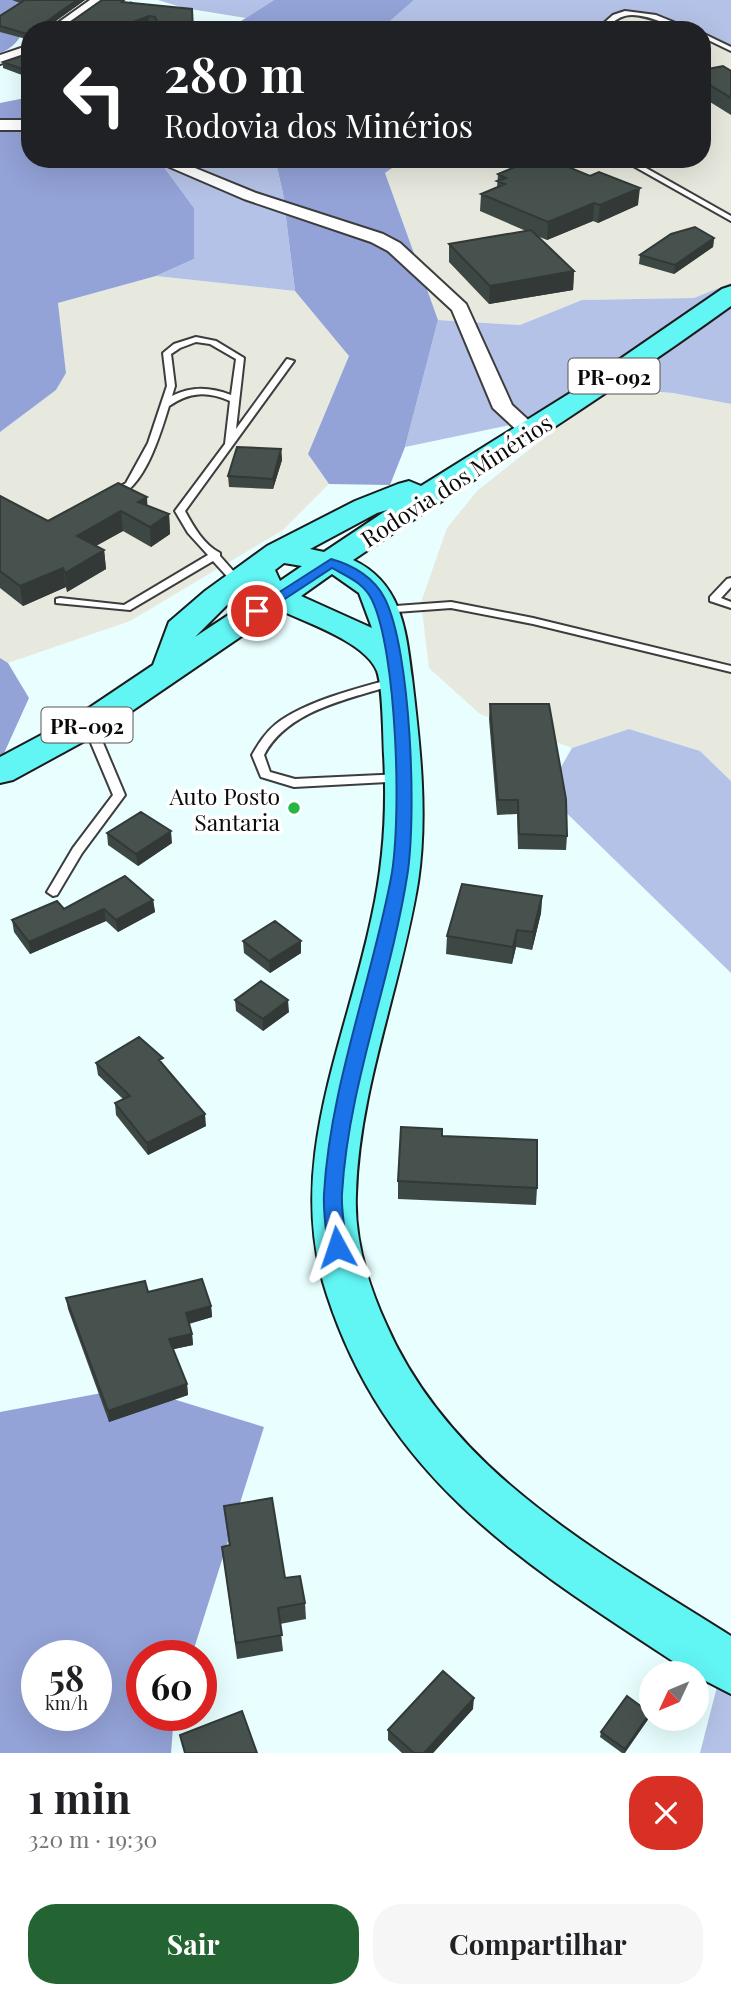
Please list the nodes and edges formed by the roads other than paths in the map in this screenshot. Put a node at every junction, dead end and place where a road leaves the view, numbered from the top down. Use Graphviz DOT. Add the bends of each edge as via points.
graph roads {
  1 [pos="99,0"];
  2 [pos="68,21"];
  3 [pos="610,21"];
  4 [pos="671,21"];
  5 [pos="711,39"];
  6 [pos="731,49"];
  7 [pos="21,52"];
  8 [pos="0,60"];
  9 [pos="0,125"];
  10 [pos="21,125"];
  11 [pos="181,168"];
  12 [pos="640,168"];
  13 [pos="731,219"];
  14 [pos="731,294"];
  15 [pos="290,361"];
  16 [pos="235,400"];
  17 [pos="165,405"];
  18 [pos="530,432"];
  19 [pos="229,445"];
  20 [pos="494,451"];
  21 [pos="97,503"];
  22 [pos="382,528"];
  23 [pos="216,555"];
  24 [pos="331,563"];
  25 [pos="258,568"];
  26 [pos="731,581"];
  27 [pos="279,597"];
  28 [pos="60,601"];
  29 [pos="380,604"];
  30 [pos="731,605"];
  31 [pos="213,639"];
  32 [pos="385,663"];
  33 [pos="731,669"];
  34 [pos="169,670"];
  35 [pos="89,723"];
  36 [pos="0,772"];
  37 [pos="402,778"];
  38 [pos="53,892"];
  39 [pos="731,1667"];
  1 -- 2 [label="street"];
  3 -- 4 [label="lane" via="628,13"];
  5 -- 6 [label="lane"];
  7 -- 8 [label="street"];
  9 -- 10 [label="street"];
  11 -- 18 [label="street" via="394,247 460,308 503,408"];
  12 -- 13 [label="lane"];
  14 -- 18 [label="main road, Rodovia dos Minérios / PR-092"];
  15 -- 19 [label="lane"];
  16 -- 17 [label="lane" via="215,391 186,391"];
  16 -- 17 [label="lane" via="240,358 214,340 182,341 167,353 171,386"];
  16 -- 19 [label="lane"];
  17 -- 21 [label="lane" via="153,443 130,485"];
  18 -- 20 [label="main road, Rodovia dos Minérios / PR-092"];
  19 -- 23 [label="lane" via="180,511 189,531"];
  20 -- 22 [label="main road, Rodovia dos Minérios / PR-092"];
  20 -- 25 [label="main road" via="366,507"];
  22 -- 24 [label="main road, Rodovia dos Minérios / PR-092"];
  22 -- 29 [label="main road" via="386,551"];
  23 -- 25 [label="lane"];
  23 -- 28 [label="lane" via="126,608"];
  24 -- 25 [label="main road"];
  24 -- 27 [label="main road, Rodovia dos Minérios / PR-092"];
  24 -- 29 [label="main road" via="363,579"];
  25 -- 27 [label="main road" via="268,589"];
  25 -- 34 [label="main road" via="181,629"];
  26 -- 30 [label="lane" via="714,599"];
  27 -- 31 [label="main road, Rodovia dos Minérios / PR-092"];
  27 -- 32 [label="main road"];
  29 -- 32 [label="main road" via="389,629"];
  29 -- 33 [label="lane" via="451,605"];
  31 -- 32 [label="main road" via="254,627 322,624"];
  31 -- 34 [label="main road, Rodovia dos Minérios / PR-092"];
  32 -- 37 [label="main road"];
  32 -- 37 [label="lane" via="269,733 258,755 265,774 294,783"];
  34 -- 35 [label="main road, Rodovia dos Minérios / PR-092"];
  35 -- 36 [label="main road, Rodovia dos Minérios / PR-092"];
  35 -- 38 [label="lane" via="119,795"];
  37 -- 39 [label="main road" via="399,876 345,1114 333,1195 337,1247 352,1298 369,1341 402,1399 463,1473 516,1524"];
}
